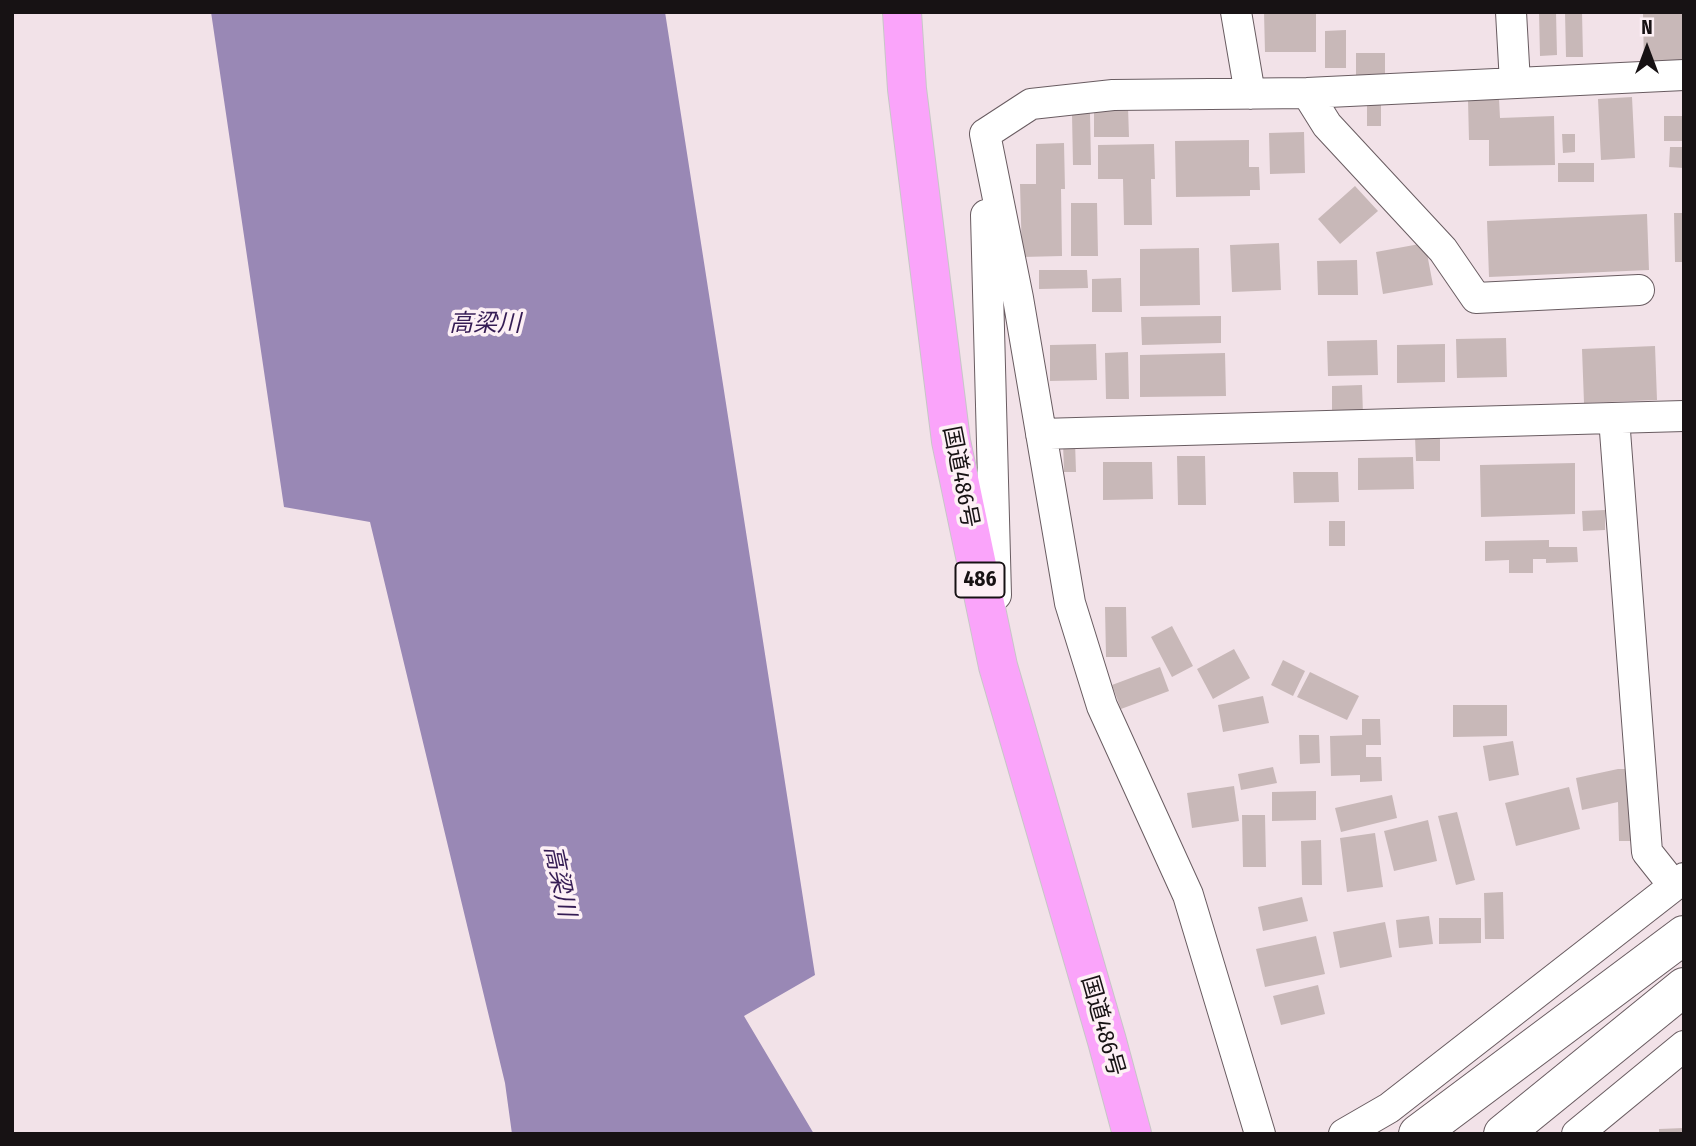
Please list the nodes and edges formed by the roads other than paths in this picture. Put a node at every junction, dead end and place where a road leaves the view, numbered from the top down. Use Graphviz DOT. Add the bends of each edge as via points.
graph roads {
  1 [pos="902,12"];
  2 [pos="1236,12"];
  3 [pos="1511,12"];
  4 [pos="1684,75"];
  5 [pos="1515,83"];
  6 [pos="1307,93"];
  7 [pos="1250,94"];
  8 [pos="985,134"];
  9 [pos="1639,290"];
  10 [pos="1684,416"];
  11 [pos="1614,418"];
  12 [pos="1041,434"];
  13 [pos="998,666"];
  14 [pos="1679,882"];
  15 [pos="1684,935"];
  16 [pos="1684,987"];
  17 [pos="1684,1046"];
  18 [pos="1132,1134"];
  19 [pos="1261,1134"];
  20 [pos="1344,1134"];
  21 [pos="1418,1134"];
  22 [pos="1503,1134"];
  23 [pos="1577,1134"];
  1 -- 13 [label="highway, 国道486号 / 486" via="951,441"];
  2 -- 7 [label="street"];
  3 -- 5 [label="street"];
  4 -- 5 [label="street"];
  5 -- 6 [label="street"];
  6 -- 7 [label="street"];
  6 -- 9 [label="street" via="1327,125 1443,250 1476,298"];
  7 -- 8 [label="street" via="1113,95 1031,104"];
  8 -- 12 [label="street"];
  8 -- 13 [label="street"];
  10 -- 11 [label="street"];
  11 -- 12 [label="street"];
  11 -- 14 [label="street" via="1647,852"];
  12 -- 19 [label="street" via="1070,603 1098,693 1188,895"];
  13 -- 18 [label="highway, 国道486号 / 486"];
  14 -- 20 [label="street" via="1389,1108"];
  15 -- 21 [label="street"];
  16 -- 22 [label="street"];
  17 -- 23 [label="street"];
}
